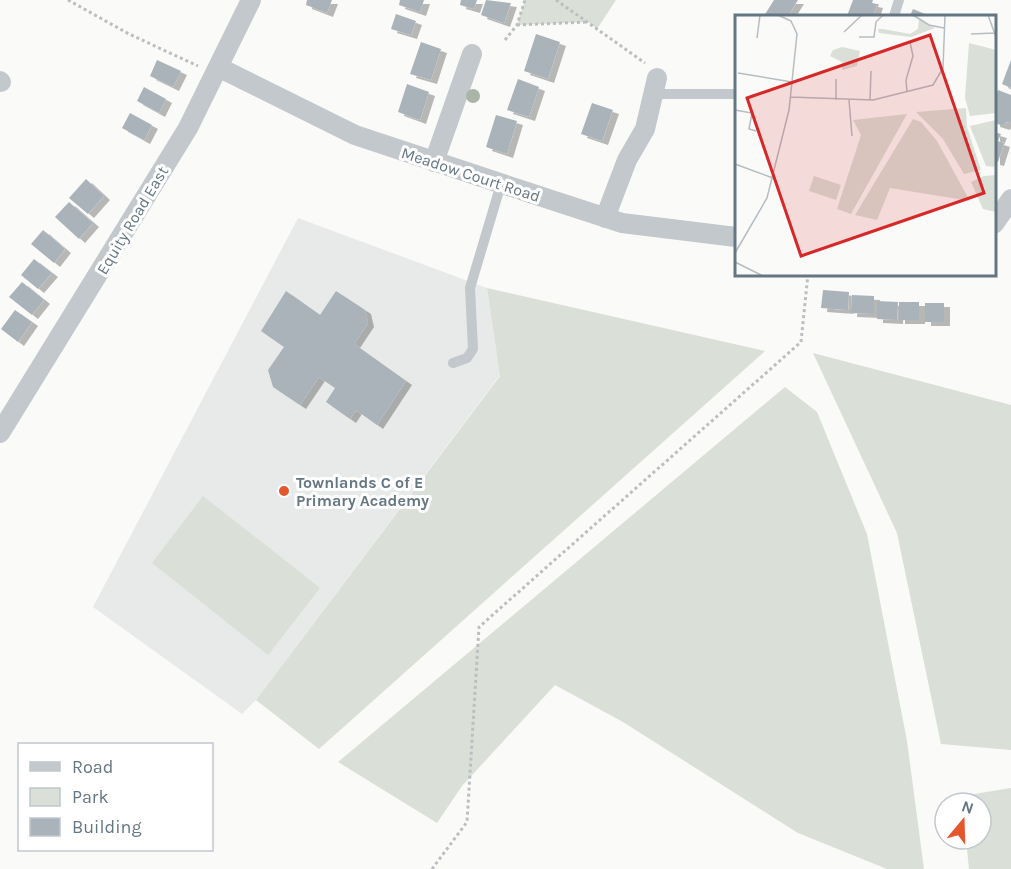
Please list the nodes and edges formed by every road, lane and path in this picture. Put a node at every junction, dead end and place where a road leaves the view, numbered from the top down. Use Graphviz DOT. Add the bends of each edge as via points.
graph roads {
  1 [pos="68,0"];
  2 [pos="251,0"];
  3 [pos="525,0"];
  4 [pos="556,0"];
  5 [pos="899,0"];
  6 [pos="894,15"];
  7 [pos="588,22"];
  8 [pos="517,25"];
  9 [pos="505,40"];
  10 [pos="472,54"];
  11 [pos="218,68"];
  12 [pos="655,86"];
  13 [pos="733,94"];
  14 [pos="434,162"];
  15 [pos="501,184"];
  16 [pos="1011,199"];
  17 [pos="605,218"];
  18 [pos="996,221"];
  19 [pos="735,237"];
  20 [pos="808,276"];
  21 [pos="453,363"];
  22 [pos="0,433"];
  23 [pos="432,869"];
  1 -- 11 [label="path" via="198,66"];
  2 -- 11 [label="street, Equity Road East"];
  3 -- 8 [label="path"];
  4 -- 7 [label="path"];
  5 -- 6 [label="lane"];
  7 -- 8 [label="path"];
  7 -- 12 [label="path" via="653,68"];
  8 -- 9 [label="path"];
  10 -- 14 [label="street"];
  11 -- 14 [label="street, Meadow Court Road" via="355,135"];
  11 -- 22 [label="street, Equity Road East" via="188,128"];
  12 -- 13 [label="lane"];
  12 -- 17 [label="street" via="645,129 627,160"];
  14 -- 15 [label="street, Meadow Court Road"];
  15 -- 17 [label="street, Meadow Court Road"];
  15 -- 21 [label="lane" via="470,288 473,349 467,358"];
  16 -- 18 [label="street"];
  17 -- 19 [label="street, Meadow Court Road"];
  20 -- 23 [label="path" via="801,342 479,627 467,822"];
}
